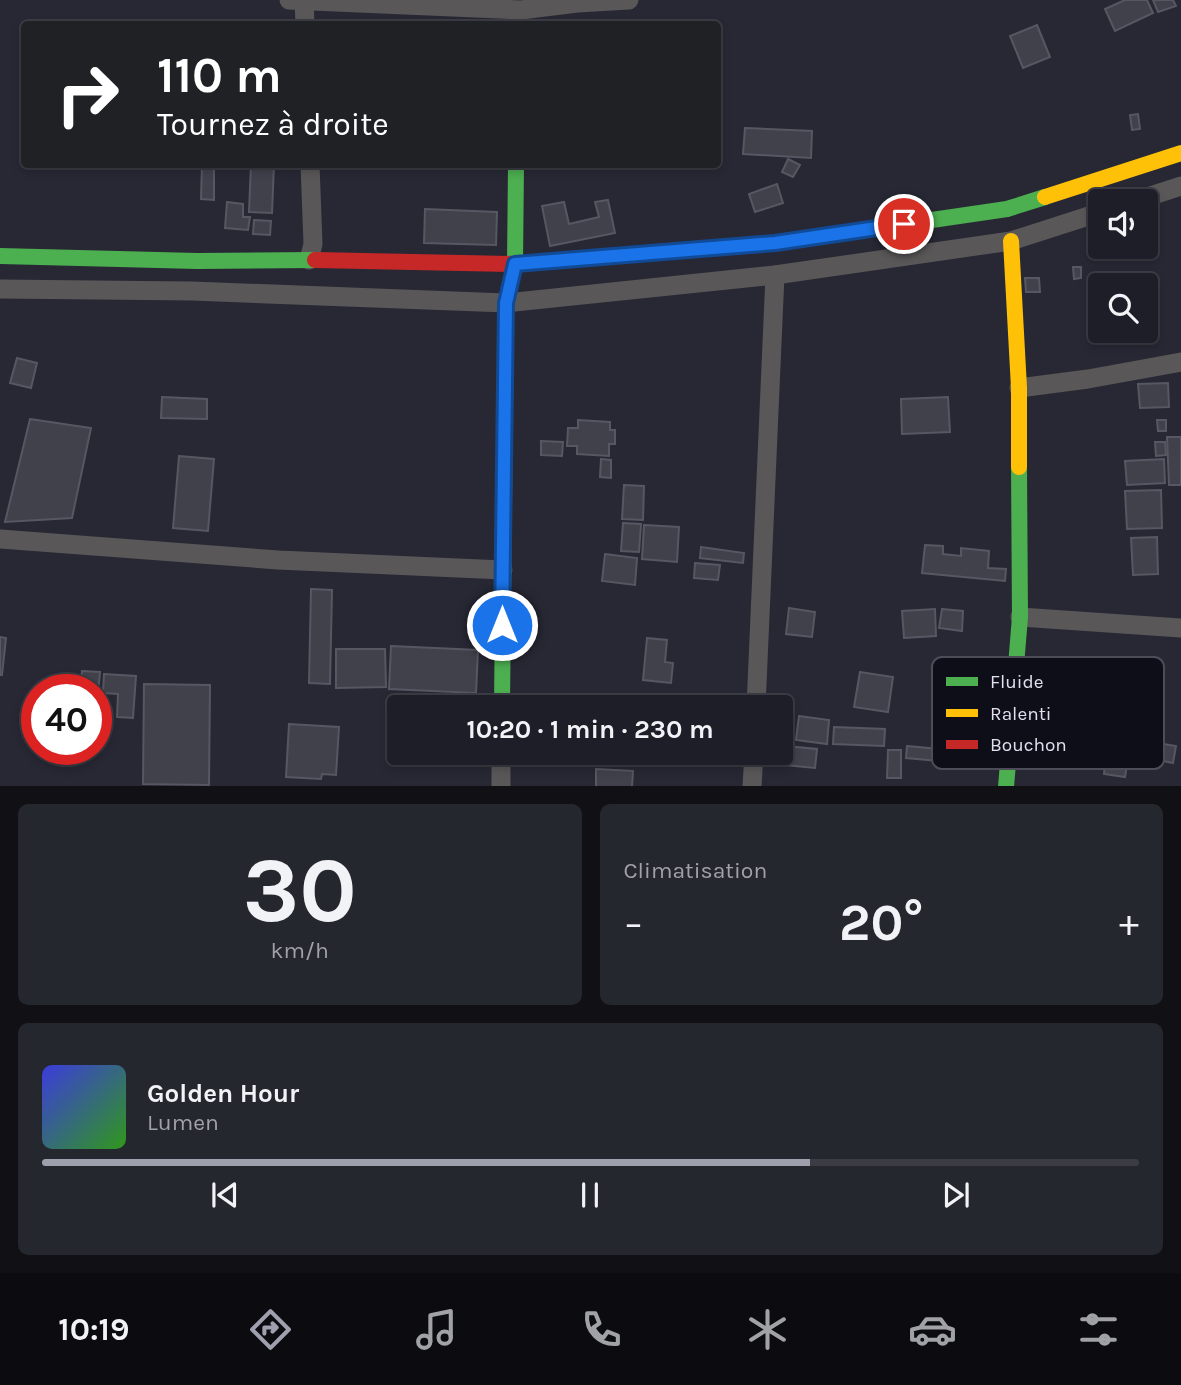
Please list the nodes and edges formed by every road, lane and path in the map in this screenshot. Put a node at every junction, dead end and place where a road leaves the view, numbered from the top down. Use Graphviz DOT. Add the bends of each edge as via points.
graph roads {
  1 [pos="289,0"];
  2 [pos="304,0"];
  3 [pos="629,0"];
  4 [pos="520,17"];
  5 [pos="305,21"];
  6 [pos="1181,153"];
  7 [pos="310,168"];
  8 [pos="516,168"];
  9 [pos="1181,186"];
  10 [pos="1158,194"];
  11 [pos="1088,216"];
  12 [pos="1011,241"];
  13 [pos="0,256"];
  14 [pos="309,260"];
  15 [pos="515,264"];
  16 [pos="775,275"];
  17 [pos="0,289"];
  18 [pos="506,303"];
  19 [pos="1181,362"];
  20 [pos="1019,388"];
  21 [pos="0,539"];
  22 [pos="503,570"];
  23 [pos="1020,618"];
  24 [pos="1181,628"];
  25 [pos="1017,657"];
  26 [pos="502,695"];
  27 [pos="757,695"];
  28 [pos="501,765"];
  29 [pos="753,765"];
  30 [pos="501,786"];
  31 [pos="752,786"];
  1 -- 2 [label="street"];
  2 -- 4 [label="street"];
  2 -- 5 [label="street"];
  3 -- 4 [label="street" via="576,3"];
  6 -- 15 [label="street" via="1007,209 775,243"];
  7 -- 14 [label="street" via="313,244"];
  8 -- 15 [label="street"];
  9 -- 10 [label="street"];
  11 -- 12 [label="street"];
  12 -- 16 [label="street"];
  12 -- 20 [label="street"];
  13 -- 14 [label="street"];
  14 -- 15 [label="street"];
  15 -- 18 [label="street"];
  16 -- 18 [label="street"];
  16 -- 27 [label="street"];
  17 -- 18 [label="street"];
  18 -- 22 [label="street"];
  19 -- 20 [label="street"];
  20 -- 23 [label="street"];
  21 -- 22 [label="street" via="278,560"];
  22 -- 26 [label="street"];
  23 -- 24 [label="street"];
  23 -- 25 [label="street"];
  28 -- 30 [label="street"];
  29 -- 31 [label="street"];
}
